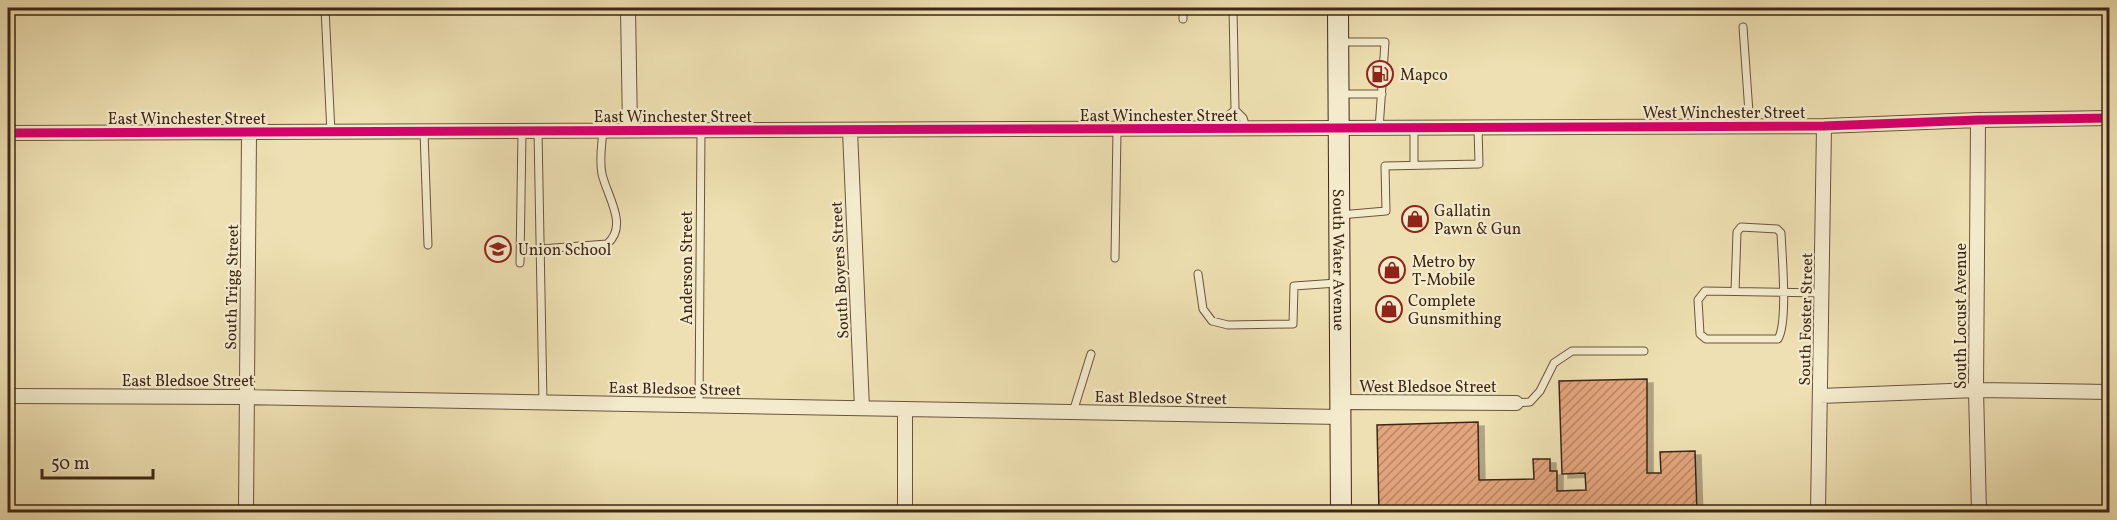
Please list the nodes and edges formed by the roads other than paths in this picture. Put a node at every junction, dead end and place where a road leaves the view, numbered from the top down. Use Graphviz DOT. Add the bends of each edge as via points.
graph roads {
  1 [pos="325,8"];
  2 [pos="628,8"];
  3 [pos="1183,8"];
  4 [pos="1233,8"];
  5 [pos="1338,8"];
  6 [pos="1183,19"];
  7 [pos="1743,27"];
  8 [pos="1338,42"];
  9 [pos="1338,94"];
  10 [pos="1382,94"];
  11 [pos="1235,110"];
  12 [pos="2109,118"];
  13 [pos="1978,120"];
  14 [pos="1824,126"];
  15 [pos="1750,127"];
  16 [pos="1479,128"];
  17 [pos="1227,129"];
  18 [pos="1338,129"];
  19 [pos="1379,129"];
  20 [pos="1414,129"];
  21 [pos="603,130"];
  22 [pos="630,130"];
  23 [pos="1117,130"];
  24 [pos="1247,130"];
  25 [pos="522,131"];
  26 [pos="538,131"];
  27 [pos="700,131"];
  28 [pos="850,131"];
  29 [pos="331,132"];
  30 [pos="424,132"];
  31 [pos="8,133"];
  32 [pos="249,133"];
  33 [pos="1414,165"];
  34 [pos="1339,215"];
  35 [pos="428,245"];
  36 [pos="541,249"];
  37 [pos="1115,258"];
  38 [pos="520,263"];
  39 [pos="1198,274"];
  40 [pos="1340,283"];
  41 [pos="1736,291"];
  42 [pos="1783,292"];
  43 [pos="1822,292"];
  44 [pos="1644,351"];
  45 [pos="1091,354"];
  46 [pos="1976,390"];
  47 [pos="2109,392"];
  48 [pos="8,396"];
  49 [pos="1820,396"];
  50 [pos="245,397"];
  51 [pos="543,402"];
  52 [pos="1516,403"];
  53 [pos="699,405"];
  54 [pos="862,408"];
  55 [pos="905,409"];
  56 [pos="1341,410"];
  57 [pos="1073,412"];
  58 [pos="246,513"];
  59 [pos="905,513"];
  60 [pos="1341,513"];
  61 [pos="1818,513"];
  62 [pos="1979,513"];
  1 -- 29 [label="lane"];
  2 -- 22 [label="street"];
  3 -- 6 [label="lane"];
  4 -- 11 [label="lane"];
  5 -- 8 [label="main road, South Water Avenue"];
  7 -- 15 [label="lane"];
  8 -- 9 [label="main road, South Water Avenue"];
  8 -- 10 [label="lane" via="1385,42"];
  9 -- 10 [label="lane"];
  9 -- 18 [label="main road, South Water Avenue"];
  10 -- 19 [label="lane"];
  11 -- 17 [label="lane" via="1228,117"];
  11 -- 24 [label="lane"];
  12 -- 13 [label="street, West Winchester Street"];
  13 -- 14 [label="street, West Winchester Street"];
  13 -- 46 [label="street, South Locust Avenue"];
  14 -- 15 [label="street, West Winchester Street"];
  14 -- 43 [label="street, South Foster Street"];
  15 -- 16 [label="street, West Winchester Street"];
  16 -- 20 [label="street, West Winchester Street"];
  16 -- 33 [label="lane" via="1479,164"];
  17 -- 23 [label="street, East Winchester Street"];
  17 -- 24 [label="street, East Winchester Street"];
  18 -- 19 [label="street, West Winchester Street"];
  18 -- 24 [label="street, East Winchester Street"];
  18 -- 34 [label="main road, South Water Avenue"];
  19 -- 20 [label="street, West Winchester Street"];
  20 -- 33 [label="lane"];
  21 -- 22 [label="street, East Winchester Street"];
  21 -- 26 [label="street, East Winchester Street"];
  21 -- 36 [label="lane" via="601,171 618,225 614,239 607,244"];
  22 -- 27 [label="street, East Winchester Street"];
  23 -- 28 [label="street, East Winchester Street"];
  23 -- 37 [label="lane"];
  25 -- 26 [label="street, East Winchester Street"];
  25 -- 30 [label="street, East Winchester Street"];
  25 -- 38 [label="lane"];
  26 -- 36 [label="lane"];
  27 -- 28 [label="street, East Winchester Street"];
  27 -- 53 [label="lane, Anderson Street"];
  28 -- 54 [label="street, South Boyers Street"];
  29 -- 30 [label="street, East Winchester Street"];
  29 -- 32 [label="street, East Winchester Street"];
  30 -- 35 [label="lane"];
  31 -- 32 [label="street, East Winchester Street"];
  32 -- 50 [label="street, South Trigg Street"];
  33 -- 34 [label="lane" via="1386,166 1386,211"];
  34 -- 40 [label="main road, South Water Avenue"];
  36 -- 51 [label="lane"];
  39 -- 40 [label="lane" via="1203,309 1212,321 1228,325 1293,324 1294,286"];
  40 -- 56 [label="main road, South Water Avenue"];
  41 -- 42 [label="lane"];
  41 -- 42 [label="lane" via="1737,232 1741,227 1777,229 1781,233"];
  41 -- 42 [label="lane" via="1705,291 1698,300 1700,334 1706,339 1778,339 1782,332"];
  42 -- 43 [label="lane"];
  43 -- 49 [label="street, South Foster Street"];
  44 -- 52 [label="lane" via="1572,351 1554,363 1530,402"];
  45 -- 57 [label="lane"];
  46 -- 47 [label="street"];
  46 -- 49 [label="street"];
  46 -- 62 [label="street, South Locust Avenue"];
  48 -- 50 [label="street, East Bledsoe Street"];
  49 -- 61 [label="street, South Foster Street"];
  50 -- 51 [label="street, East Bledsoe Street"];
  50 -- 58 [label="street, South Trigg Street"];
  51 -- 53 [label="street, East Bledsoe Street"];
  52 -- 56 [label="street, West Bledsoe Street"];
  53 -- 54 [label="street, East Bledsoe Street"];
  54 -- 55 [label="street, East Bledsoe Street"];
  55 -- 57 [label="street, East Bledsoe Street"];
  55 -- 59 [label="street"];
  56 -- 57 [label="street, East Bledsoe Street"];
  56 -- 60 [label="main road, South Water Avenue"];
}
